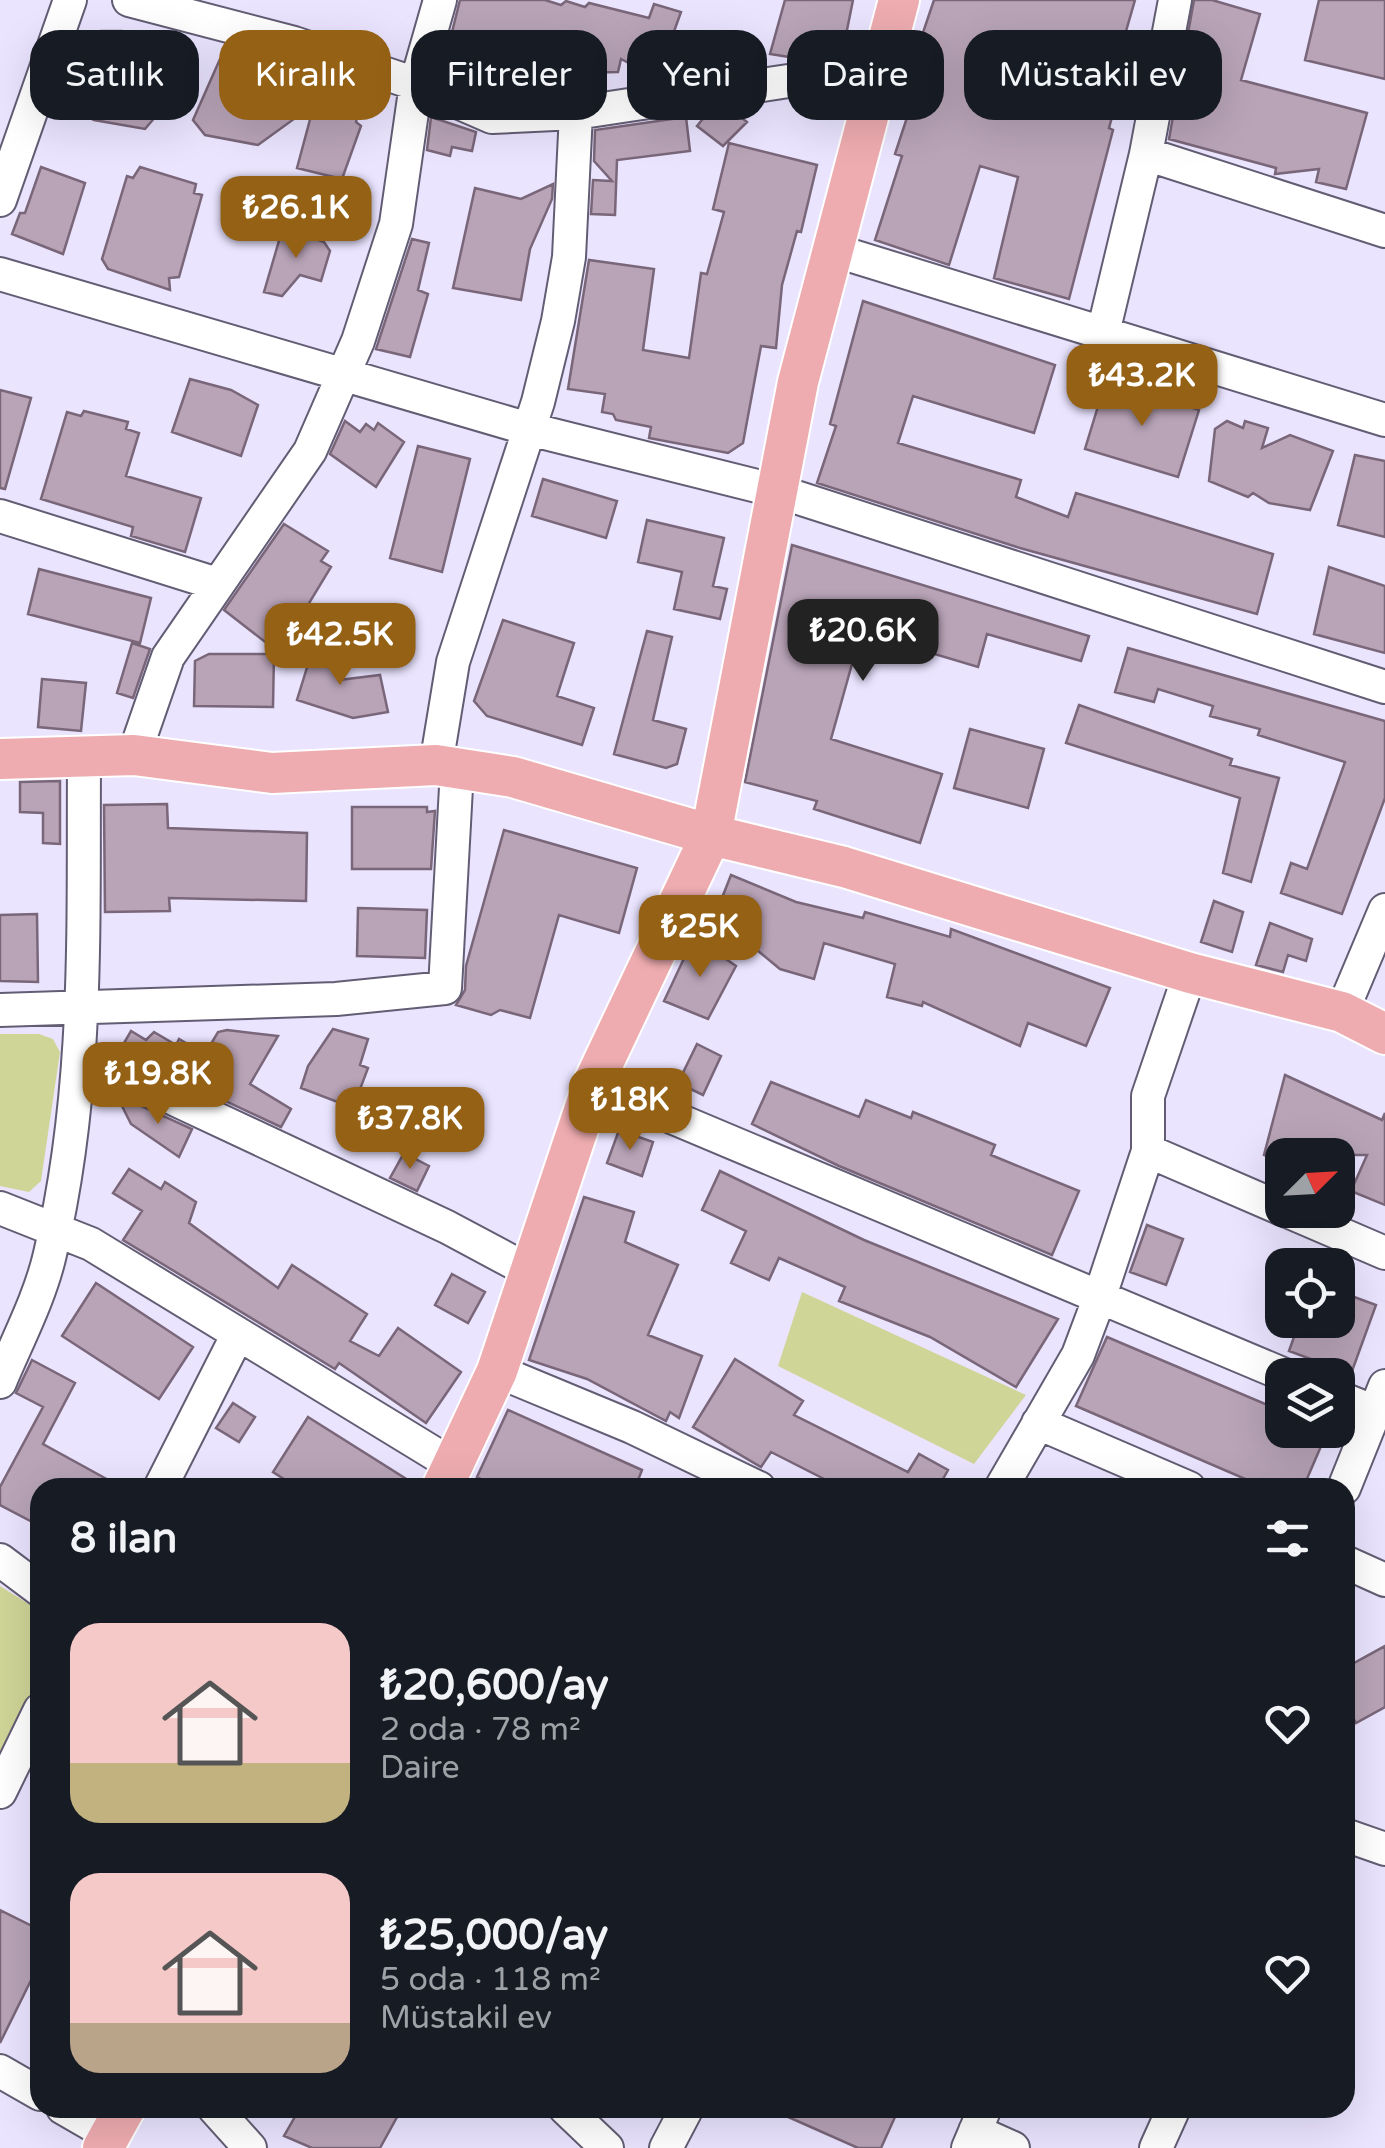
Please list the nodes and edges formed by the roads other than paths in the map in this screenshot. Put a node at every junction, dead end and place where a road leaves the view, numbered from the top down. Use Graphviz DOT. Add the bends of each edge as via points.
graph roads {
  1 [pos="70,0"];
  2 [pos="129,0"];
  3 [pos="440,0"];
  4 [pos="899,0"];
  5 [pos="1175,0"];
  6 [pos="431,30"];
  7 [pos="891,30"];
  8 [pos="787,81"];
  9 [pos="411,82"];
  10 [pos="607,107"];
  11 [pos="411,119"];
  12 [pos="576,120"];
  13 [pos="867,120"];
  14 [pos="1146,154"];
  15 [pos="0,200"];
  16 [pos="1385,231"];
  17 [pos="832,250"];
  18 [pos="0,274"];
  19 [pos="1103,333"];
  20 [pos="344,374"];
  21 [pos="1385,420"];
  22 [pos="529,429"];
  23 [pos="777,492"];
  24 [pos="0,516"];
  25 [pos="217,584"];
  26 [pos="1385,687"];
  27 [pos="134,756"];
  28 [pos="0,759"];
  29 [pos="84,760"];
  30 [pos="446,767"];
  31 [pos="711,835"];
  32 [pos="1385,910"];
  33 [pos="1190,973"];
  34 [pos="0,1010"];
  35 [pos="84,1010"];
  36 [pos="1342,1012"];
  37 [pos="1385,1034"];
  38 [pos="80,1069"];
  39 [pos="593,1084"];
  40 [pos="1148,1151"];
  41 [pos="1265,1202"];
  42 [pos="0,1208"];
  43 [pos="55,1228"];
  44 [pos="1326,1228"];
  45 [pos="1385,1253"];
  46 [pos="533,1273"];
  47 [pos="1099,1299"];
  48 [pos="238,1336"];
  49 [pos="1265,1367"];
  50 [pos="497,1371"];
  51 [pos="0,1382"];
  52 [pos="1355,1397"];
  53 [pos="1380,1399"];
  54 [pos="1038,1423"];
  55 [pos="448,1476"];
  56 [pos="165,1478"];
  57 [pos="738,1478"];
  58 [pos="1007,1478"];
  59 [pos="1166,1478"];
  60 [pos="1348,1478"];
  61 [pos="0,1560"];
  62 [pos="1355,1566"];
  63 [pos="1385,1580"];
  64 [pos="30,1582"];
  65 [pos="30,1730"];
  66 [pos="0,1792"];
  67 [pos="1355,1837"];
  68 [pos="1383,1843"];
  69 [pos="0,2071"];
  70 [pos="30,2088"];
  71 [pos="86,2118"];
  72 [pos="223,2118"];
  73 [pos="576,2118"];
  74 [pos="681,2118"];
  75 [pos="1170,2118"];
  76 [pos="976,2129"];
  77 [pos="113,2130"];
  78 [pos="250,2148"];
  79 [pos="607,2148"];
  80 [pos="666,2148"];
  81 [pos="1013,2148"];
  82 [pos="1156,2148"];
  1 -- 15 [label="street"];
  2 -- 9 [label="street"];
  3 -- 6 [label="street"];
  4 -- 7 [label="main road"];
  5 -- 14 [label="street"];
  8 -- 10 [label="street"];
  11 -- 20 [label="street" via="396,224"];
  12 -- 22 [label="street" via="570,257"];
  13 -- 17 [label="main road"];
  14 -- 16 [label="street"];
  14 -- 19 [label="street"];
  17 -- 19 [label="street"];
  17 -- 23 [label="main road"];
  18 -- 20 [label="street"];
  19 -- 21 [label="street"];
  20 -- 22 [label="street"];
  20 -- 25 [label="street" via="310,451"];
  22 -- 23 [label="street"];
  22 -- 30 [label="street" via="453,662"];
  23 -- 26 [label="street"];
  23 -- 31 [label="main road"];
  24 -- 25 [label="street"];
  25 -- 27 [label="street" via="168,657"];
  27 -- 29 [label="main road"];
  27 -- 30 [label="main road" via="272,773"];
  28 -- 29 [label="main road"];
  29 -- 35 [label="street"];
  30 -- 31 [label="main road" via="513,777"];
  30 -- 35 [label="street" via="445,988"];
  31 -- 33 [label="main road" via="844,867"];
  31 -- 39 [label="main road"];
  32 -- 36 [label="street"];
  33 -- 36 [label="main road"];
  33 -- 40 [label="street" via="1148,1096"];
  34 -- 35 [label="street"];
  35 -- 38 [label="street"];
  36 -- 37 [label="main road"];
  38 -- 43 [label="street"];
  38 -- 46 [label="street" via="125,1076"];
  39 -- 46 [label="main road"];
  39 -- 47 [label="street"];
  40 -- 41 [label="street"];
  40 -- 47 [label="street"];
  42 -- 43 [label="street"];
  43 -- 48 [label="street" via="123,1262"];
  43 -- 51 [label="street" via="44,1276"];
  44 -- 45 [label="street"];
  46 -- 50 [label="main road"];
  47 -- 49 [label="street"];
  47 -- 54 [label="street" via="1078,1355"];
  48 -- 55 [label="street"];
  48 -- 56 [label="street"];
  50 -- 55 [label="main road"];
  50 -- 57 [label="street"];
  52 -- 53 [label="street"];
  53 -- 60 [label="street"];
  54 -- 58 [label="street"];
  54 -- 59 [label="street"];
  61 -- 64 [label="street"];
  62 -- 63 [label="street"];
  65 -- 66 [label="street"];
  67 -- 68 [label="street"];
  69 -- 70 [label="street"];
  71 -- 77 [label="street"];
  72 -- 78 [label="street"];
  73 -- 79 [label="street"];
  74 -- 80 [label="street"];
  75 -- 82 [label="street"];
  76 -- 81 [label="street"];
}
